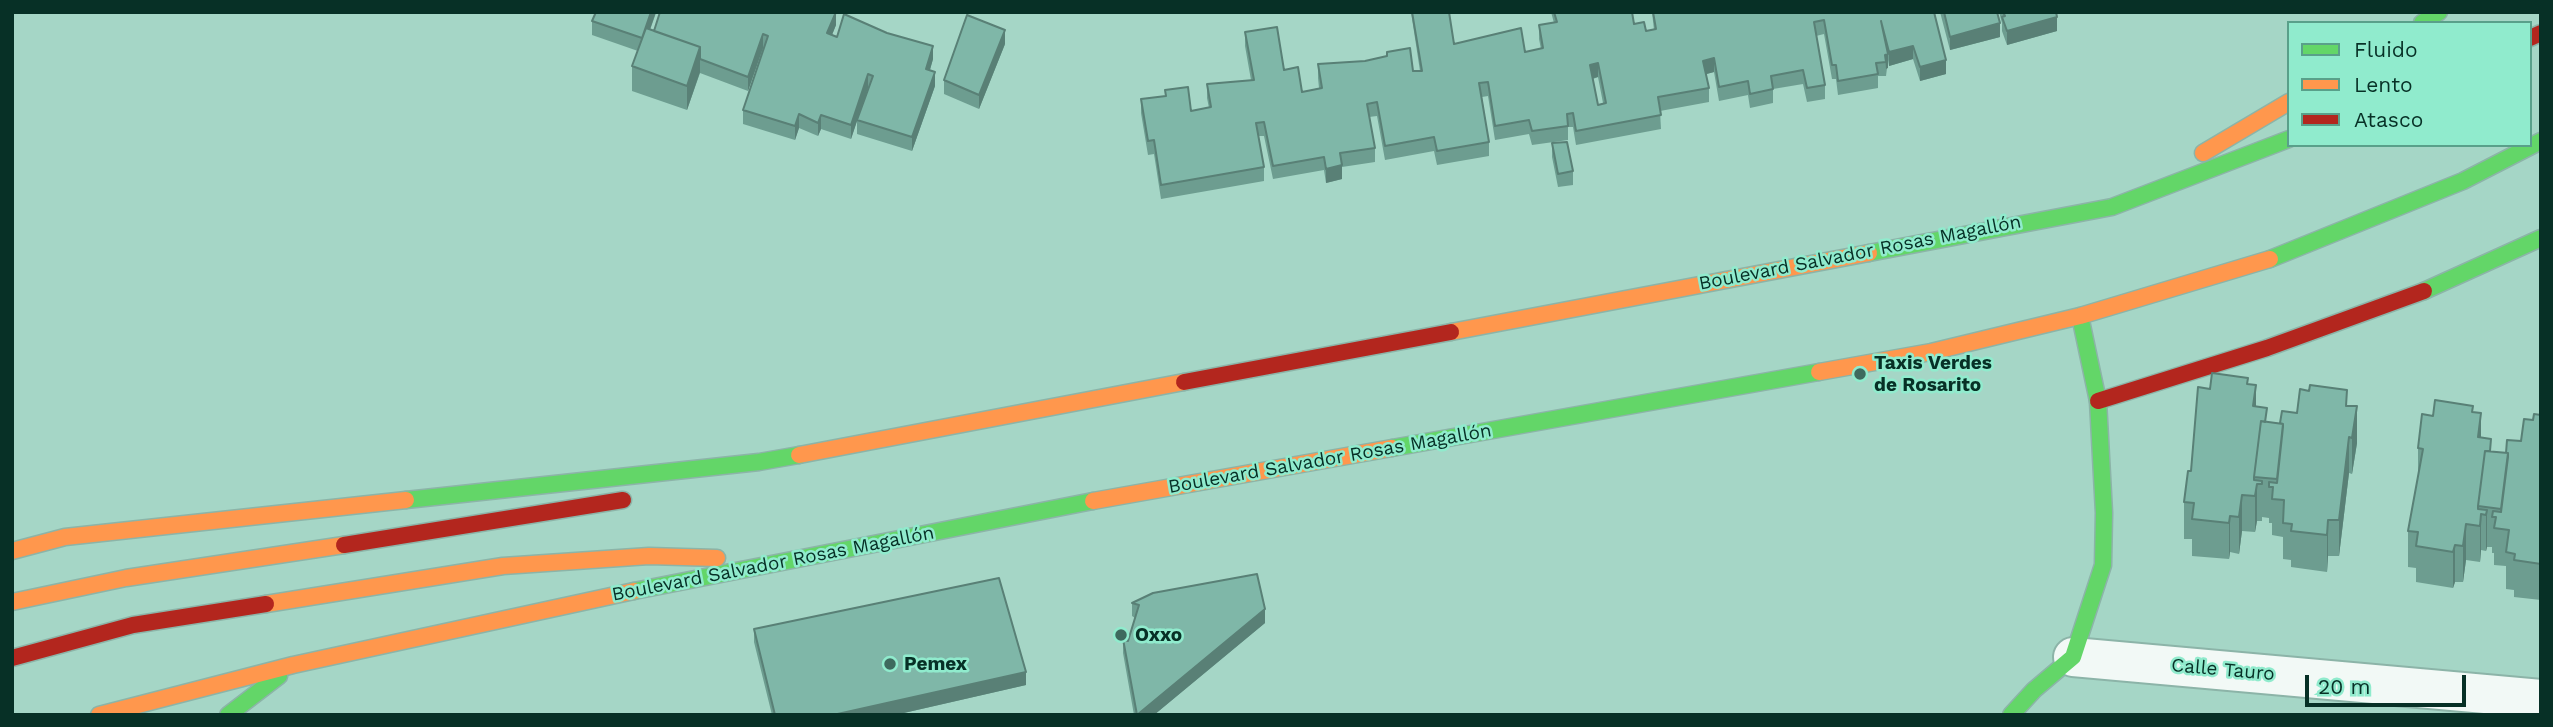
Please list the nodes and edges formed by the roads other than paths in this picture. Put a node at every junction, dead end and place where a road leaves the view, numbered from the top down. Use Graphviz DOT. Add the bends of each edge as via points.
graph roads {
  1 [pos="2287,103"];
  2 [pos="2287,140"];
  3 [pos="2529,147"];
  4 [pos="2112,207"];
  5 [pos="2541,238"];
  6 [pos="2080,316"];
  7 [pos="2098,401"];
  8 [pos="760,461"];
  9 [pos="674,487"];
  10 [pos="638,497"];
  11 [pos="65,537"];
  12 [pos="12,540"];
  13 [pos="12,551"];
  14 [pos="796,559"];
  15 [pos="12,602"];
  16 [pos="2073,657"];
  17 [pos="12,658"];
  18 [pos="293,665"];
  19 [pos="2541,699"];
  20 [pos="99,715"];
  21 [pos="228,715"];
  22 [pos="2011,715"];
  1 -- 4 [label="main road"];
  2 -- 4 [label="main road, Boulevard Salvador Rosas Magallón"];
  3 -- 6 [label="main road, Boulevard Salvador Rosas Magallón" via="2463,181 2258,264"];
  4 -- 8 [label="main road, Boulevard Salvador Rosas Magallón"];
  5 -- 7 [label="main road" via="2399,303"];
  6 -- 7 [label="main road"];
  6 -- 14 [label="main road, Boulevard Salvador Rosas Magallón" via="1931,352 1103,499"];
  7 -- 16 [label="main road" via="2103,565"];
  8 -- 9 [label="main road"];
  8 -- 11 [label="main road, Boulevard Salvador Rosas Magallón"];
  10 -- 15 [label="main road" via="126,578"];
  11 -- 12 [label="main road"];
  11 -- 13 [label="main road, Boulevard Salvador Rosas Magallón"];
  14 -- 17 [label="main road" via="649,556 503,566 133,625"];
  14 -- 18 [label="main road, Boulevard Salvador Rosas Magallón"];
  16 -- 19 [label="street, Calle Tauro"];
  16 -- 22 [label="main road"];
  18 -- 20 [label="main road, Boulevard Salvador Rosas Magallón"];
  18 -- 21 [label="main road"];
}
